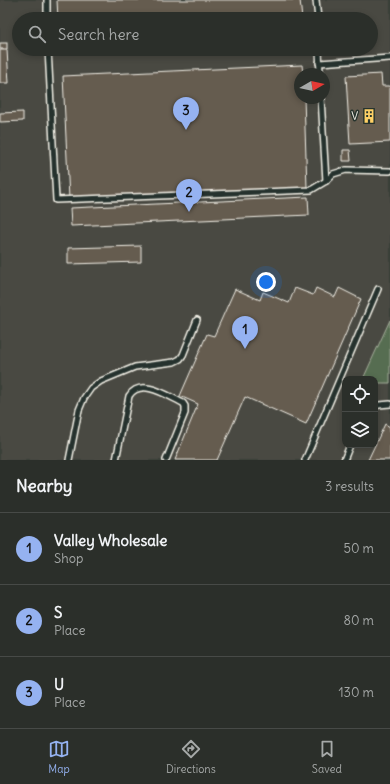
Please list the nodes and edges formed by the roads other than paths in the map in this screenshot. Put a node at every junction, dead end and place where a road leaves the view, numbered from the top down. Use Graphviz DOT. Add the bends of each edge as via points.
graph roads {
  1 [pos="47,0"];
  2 [pos="316,0"];
  3 [pos="47,12"];
  4 [pos="317,12"];
  5 [pos="48,56"];
  6 [pos="320,56"];
  7 [pos="390,58"];
  8 [pos="320,63"];
  9 [pos="320,68"];
  10 [pos="321,104"];
  11 [pos="390,171"];
  12 [pos="326,181"];
  13 [pos="378,289"];
  14 [pos="197,320"];
  15 [pos="390,404"];
  16 [pos="378,406"];
  17 [pos="349,448"];
  18 [pos="70,460"];
  19 [pos="116,460"];
  20 [pos="166,460"];
  21 [pos="305,460"];
  22 [pos="344,460"];
  1 -- 3 [label="lane"];
  2 -- 4 [label="lane"];
  5 -- 12 [label="lane" via="56,200 311,190"];
  6 -- 8 [label="lane"];
  7 -- 8 [label="lane"];
  8 -- 9 [label="lane"];
  10 -- 12 [label="lane"];
  11 -- 12 [label="lane" via="346,170 333,174"];
  13 -- 21 [label="lane"];
  14 -- 18 [label="lane" via="180,359 135,367 101,381 91,388 78,410"];
  15 -- 16 [label="lane"];
  17 -- 22 [label="lane"];
  19 -- 20 [label="lane" via="129,396 139,387 147,387 185,406 185,413"];
}
